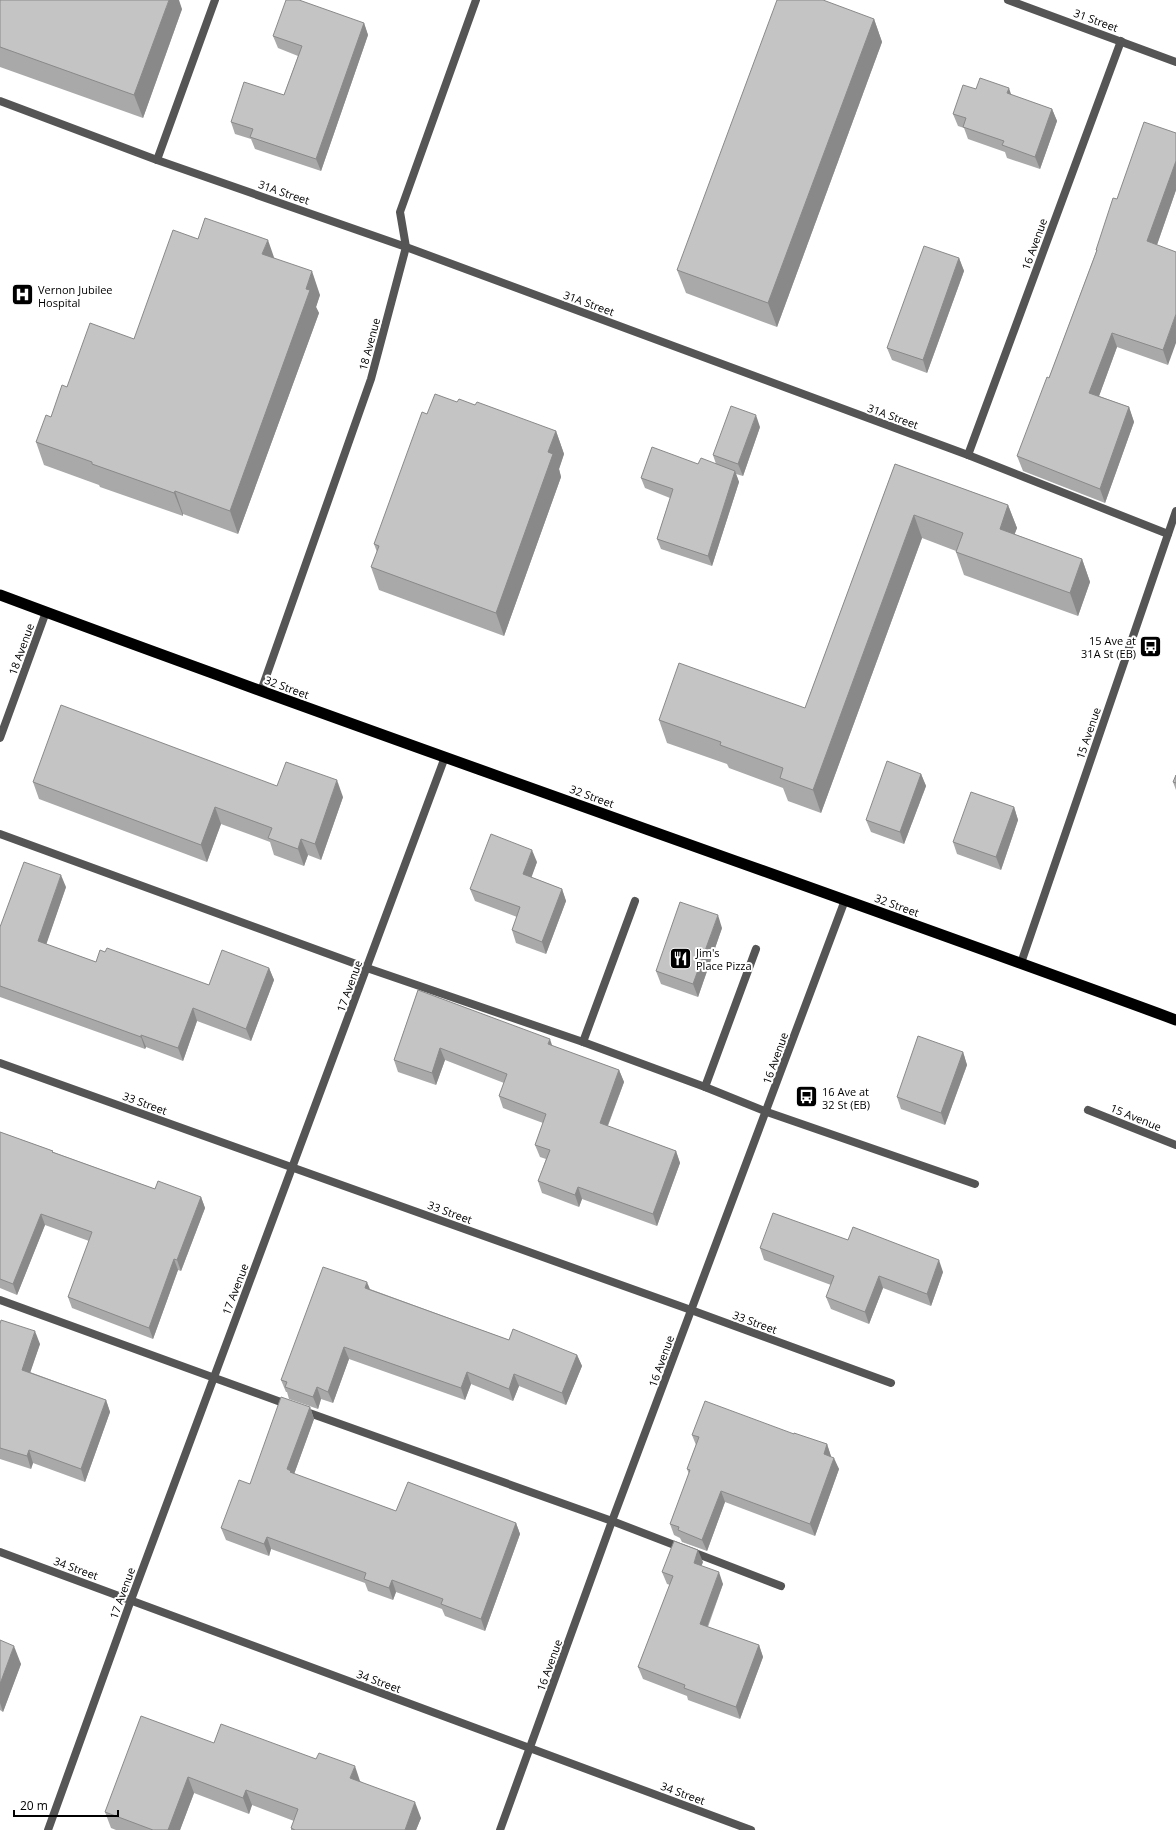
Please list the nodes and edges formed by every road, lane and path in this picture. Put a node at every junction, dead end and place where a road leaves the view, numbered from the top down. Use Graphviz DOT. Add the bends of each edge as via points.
graph roads {
  1 [pos="215,0"];
  2 [pos="476,0"];
  3 [pos="1008,0"];
  4 [pos="1121,41"];
  5 [pos="1176,62"];
  6 [pos="0,101"];
  7 [pos="157,160"];
  8 [pos="406,247"];
  9 [pos="968,455"];
  10 [pos="1176,511"];
  11 [pos="1168,534"];
  12 [pos="0,595"];
  13 [pos="46,612"];
  14 [pos="261,691"];
  15 [pos="0,738"];
  16 [pos="446,757"];
  17 [pos="0,834"];
  18 [pos="845,900"];
  19 [pos="635,901"];
  20 [pos="756,949"];
  21 [pos="1021,963"];
  22 [pos="363,967"];
  23 [pos="1176,1020"];
  24 [pos="583,1042"];
  25 [pos="0,1064"];
  26 [pos="705,1087"];
  27 [pos="1088,1110"];
  28 [pos="767,1112"];
  29 [pos="1176,1145"];
  30 [pos="293,1168"];
  31 [pos="975,1184"];
  32 [pos="0,1300"];
  33 [pos="691,1310"];
  34 [pos="214,1378"];
  35 [pos="892,1383"];
  36 [pos="612,1522"];
  37 [pos="0,1552"];
  38 [pos="781,1586"];
  39 [pos="131,1600"];
  40 [pos="530,1749"];
  41 [pos="48,1830"];
  42 [pos="500,1830"];
  43 [pos="751,1830"];
  1 -- 7 [label="street"];
  2 -- 8 [label="street, 18 Avenue" via="400,212"];
  3 -- 4 [label="street, 31 Street"];
  4 -- 5 [label="street, 31 Street"];
  4 -- 9 [label="street, 16 Avenue"];
  6 -- 7 [label="street, 31A Street"];
  7 -- 8 [label="street, 31A Street"];
  8 -- 9 [label="street, 31A Street"];
  8 -- 14 [label="street, 18 Avenue" via="371,379"];
  9 -- 11 [label="street, 31A Street"];
  10 -- 11 [label="street, 15 Avenue"];
  11 -- 21 [label="street, 15 Avenue"];
  12 -- 13 [label="highway, 32 Street"];
  13 -- 14 [label="highway, 32 Street"];
  13 -- 15 [label="street, 18 Avenue"];
  14 -- 16 [label="highway, 32 Street"];
  16 -- 18 [label="highway, 32 Street"];
  16 -- 22 [label="street, 17 Avenue"];
  17 -- 22 [label="street"];
  18 -- 21 [label="highway, 32 Street"];
  18 -- 28 [label="street, 16 Avenue"];
  19 -- 24 [label="street"];
  20 -- 26 [label="street"];
  21 -- 23 [label="highway, 32 Street"];
  22 -- 24 [label="street"];
  22 -- 30 [label="street, 17 Avenue"];
  24 -- 26 [label="street"];
  25 -- 30 [label="street, 33 Street"];
  26 -- 28 [label="street"];
  27 -- 29 [label="street, 15 Avenue"];
  28 -- 31 [label="street"];
  28 -- 33 [label="street, 16 Avenue"];
  30 -- 33 [label="street, 33 Street"];
  30 -- 34 [label="street, 17 Avenue"];
  32 -- 34 [label="street"];
  33 -- 35 [label="street, 33 Street"];
  33 -- 36 [label="street, 16 Avenue"];
  34 -- 36 [label="street"];
  34 -- 39 [label="street, 17 Avenue"];
  36 -- 38 [label="street"];
  36 -- 40 [label="street, 16 Avenue"];
  37 -- 39 [label="street, 34 Street"];
  39 -- 40 [label="street, 34 Street"];
  39 -- 41 [label="street, 17 Avenue"];
  40 -- 42 [label="street, 16 Avenue"];
  40 -- 43 [label="street, 34 Street"];
}
